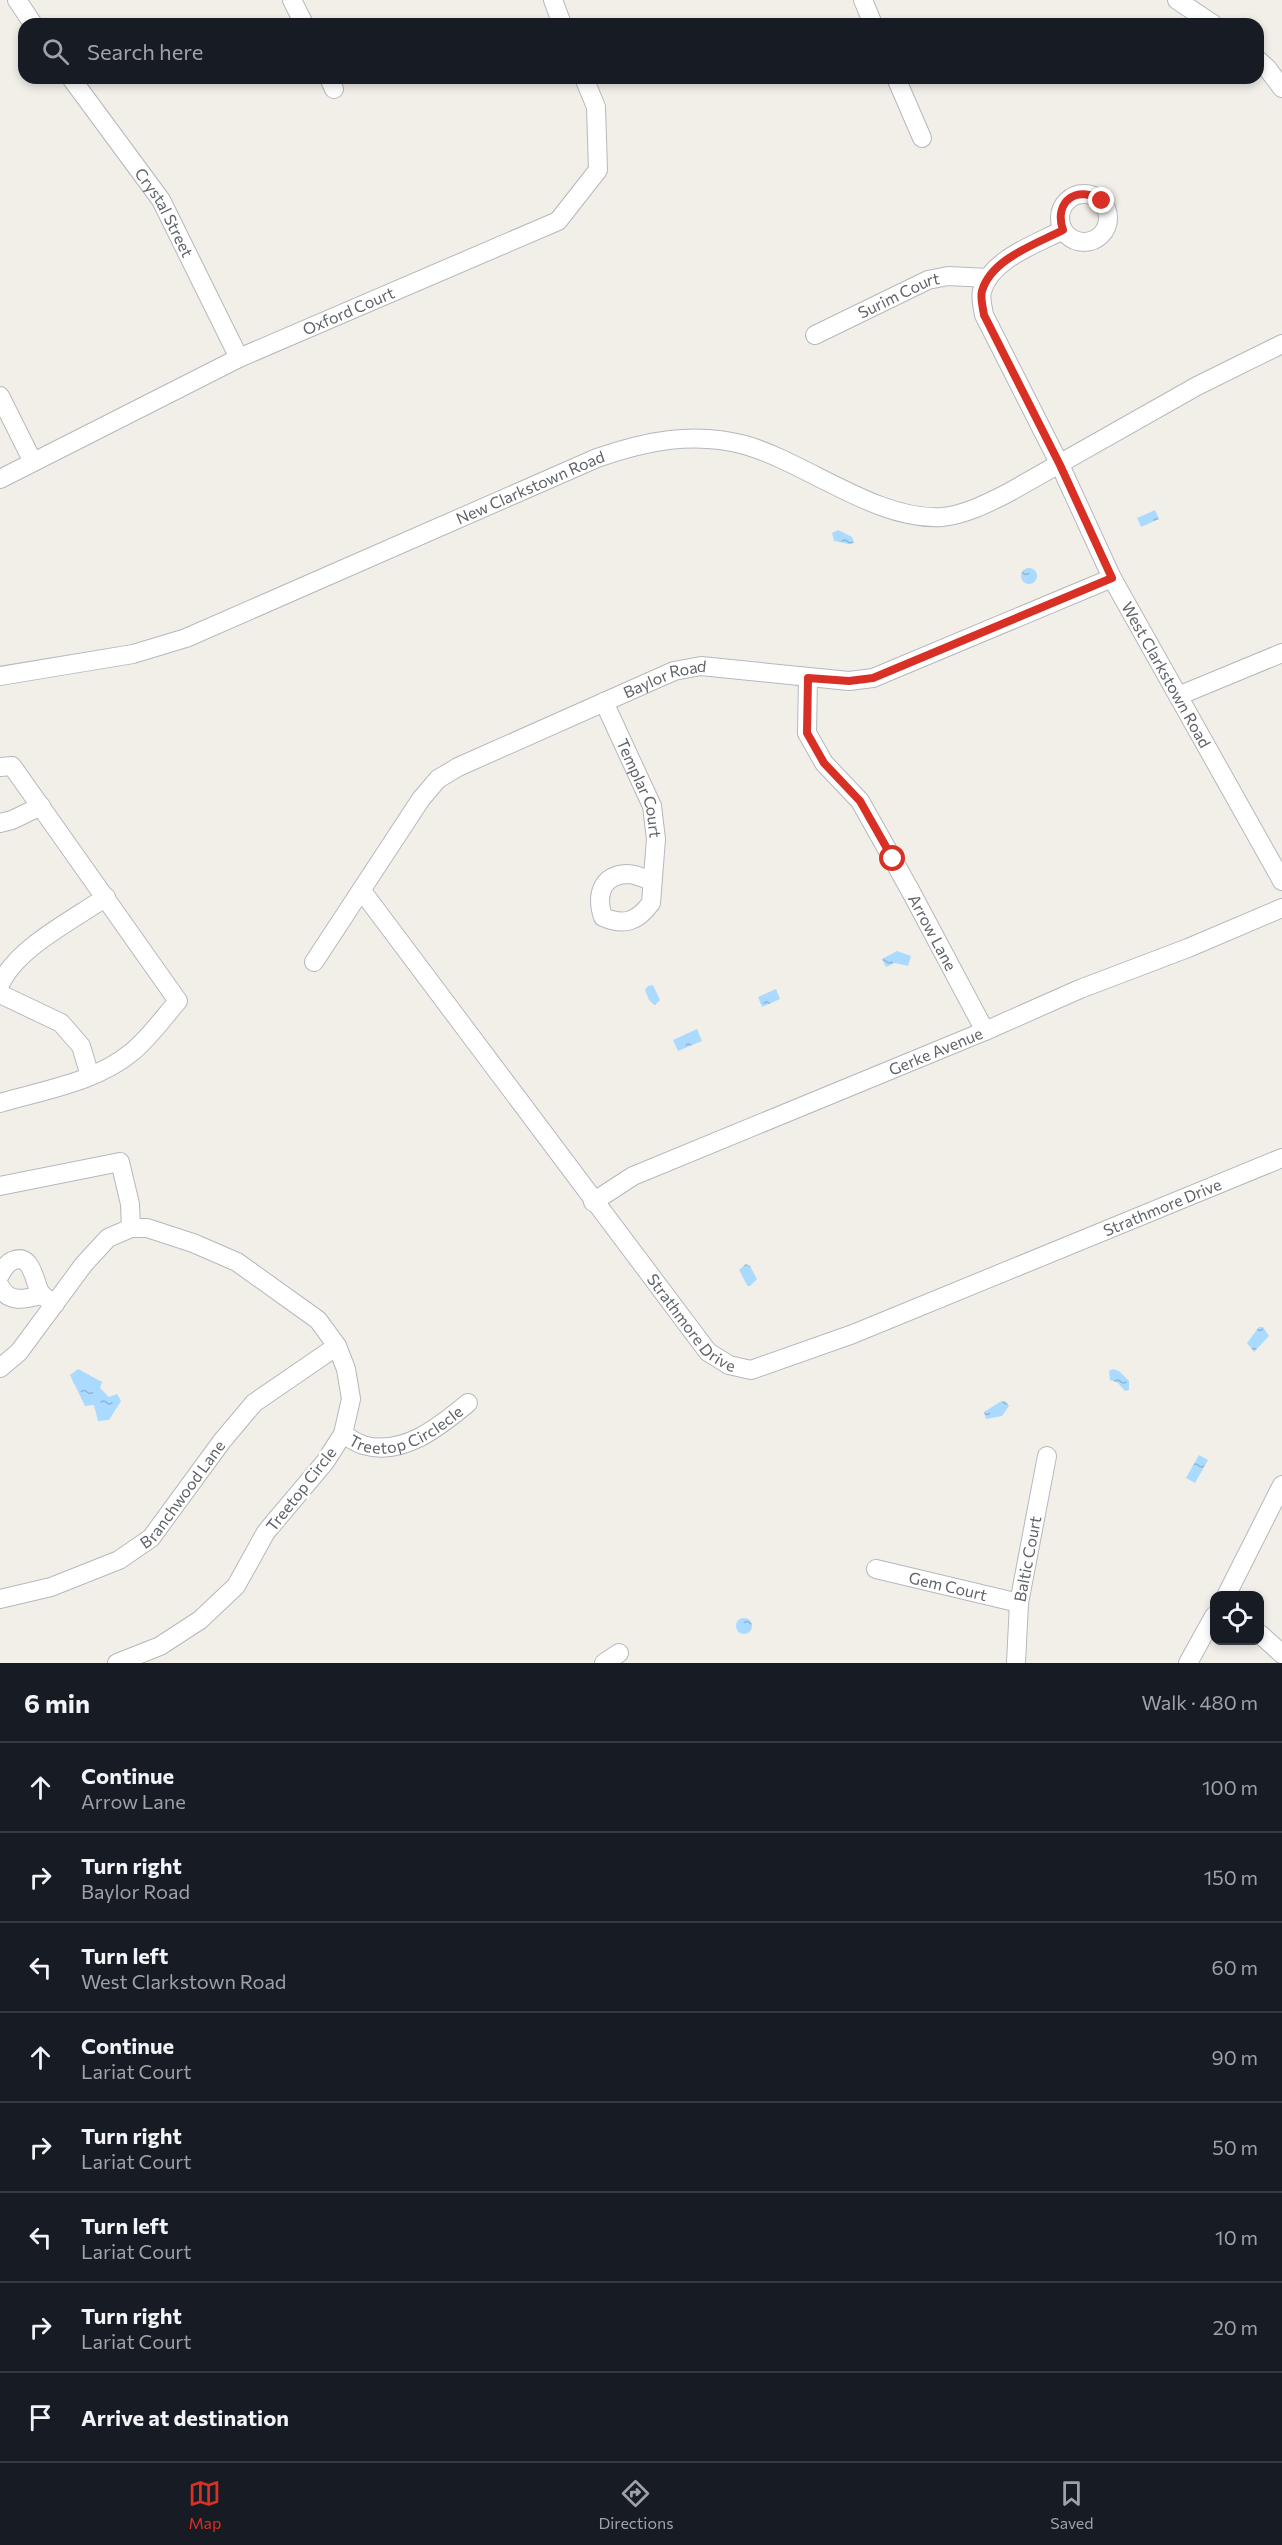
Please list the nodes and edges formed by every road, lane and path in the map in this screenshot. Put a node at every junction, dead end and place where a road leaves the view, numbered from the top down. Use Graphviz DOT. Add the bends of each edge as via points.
graph roads {
  1 [pos="17,0"];
  2 [pos="292,0"];
  3 [pos="553,0"];
  4 [pos="1177,0"];
  5 [pos="29,18"];
  6 [pos="301,18"];
  7 [pos="560,18"];
  8 [pos="1204,18"];
  9 [pos="1264,65"];
  10 [pos="75,84"];
  11 [pos="587,84"];
  12 [pos="899,84"];
  13 [pos="1282,88"];
  14 [pos="922,138"];
  15 [pos="1063,230"];
  16 [pos="988,278"];
  17 [pos="815,335"];
  18 [pos="1282,344"];
  19 [pos="239,358"];
  20 [pos="0,396"];
  21 [pos="33,462"];
  22 [pos="1060,465"];
  23 [pos="0,479"];
  24 [pos="1112,578"];
  25 [pos="1282,653"];
  26 [pos="0,676"];
  27 [pos="808,678"];
  28 [pos="1178,696"];
  29 [pos="604,702"];
  30 [pos="0,767"];
  31 [pos="41,806"];
  32 [pos="0,823"];
  33 [pos="651,881"];
  34 [pos="1282,881"];
  35 [pos="362,891"];
  36 [pos="106,897"];
  37 [pos="1282,908"];
  38 [pos="314,962"];
  39 [pos="0,985"];
  40 [pos="0,994"];
  41 [pos="985,1031"];
  42 [pos="90,1077"];
  43 [pos="0,1103"];
  44 [pos="1282,1158"];
  45 [pos="0,1186"];
  46 [pos="594,1202"];
  47 [pos="131,1228"];
  48 [pos="0,1275"];
  49 [pos="0,1286"];
  50 [pos="48,1300"];
  51 [pos="337,1346"];
  52 [pos="0,1368"];
  53 [pos="468,1403"];
  54 [pos="343,1434"];
  55 [pos="1047,1456"];
  56 [pos="1282,1485"];
  57 [pos="876,1569"];
  58 [pos="1229,1591"];
  59 [pos="0,1599"];
  60 [pos="1019,1603"];
  61 [pos="1210,1625"];
  62 [pos="1264,1638"];
  63 [pos="1282,1654"];
  64 [pos="117,1663"];
  65 [pos="1016,1663"];
  66 [pos="1188,1663"];
  1 -- 5 [label="street"];
  2 -- 6 [label="street"];
  3 -- 7 [label="street"];
  4 -- 8 [label="street"];
  9 -- 13 [label="street"];
  10 -- 19 [label="street, Crystal Street" via="161,200"];
  11 -- 19 [label="street, Oxford Court" via="596,106 598,170 558,221"];
  12 -- 14 [label="street"];
  15 -- 16 [label="street" via="1004,262"];
  16 -- 17 [label="street, Surim Court" via="948,276 928,280"];
  16 -- 22 [label="street, West Clarkstown Road" via="981,293 984,315"];
  18 -- 22 [label="street" via="1197,386"];
  19 -- 21 [label="street, Oxford Court"];
  20 -- 21 [label="street"];
  21 -- 23 [label="street, Oxford Court"];
  22 -- 24 [label="street, West Clarkstown Road"];
  22 -- 26 [label="street, New Clarkstown Road" via="975,509 942,517 909,514 876,503 746,446 712,439 672,438 635,445 597,458 186,638 132,654"];
  24 -- 27 [label="street, Baylor Road" via="873,678"];
  24 -- 28 [label="street, West Clarkstown Road"];
  25 -- 28 [label="street"];
  27 -- 29 [label="street, Baylor Road" via="701,666 674,671"];
  27 -- 41 [label="street, Arrow Lane" via="807,733 824,763 860,801"];
  28 -- 34 [label="street, West Clarkstown Road"];
  29 -- 33 [label="street, Templar Court" via="652,806 656,839"];
  29 -- 35 [label="street, Baylor Road" via="438,779"];
  30 -- 31 [label="street" via="12,766"];
  31 -- 32 [label="street"];
  31 -- 36 [label="street"];
  35 -- 38 [label="street, Baylor Road"];
  35 -- 46 [label="street, Strathmore Drive"];
  36 -- 39 [label="street" via="19,956"];
  36 -- 42 [label="street" via="178,1000 133,1052"];
  37 -- 41 [label="street, Gerke Avenue" via="1080,988"];
  40 -- 42 [label="street" via="61,1023 81,1046"];
  41 -- 46 [label="street, Gerke Avenue" via="633,1176"];
  42 -- 43 [label="street"];
  44 -- 46 [label="street, Strathmore Drive" via="853,1334 751,1370 729,1365 708,1352"];
  45 -- 47 [label="street" via="120,1162"];
  47 -- 50 [label="street" via="108,1238"];
  47 -- 51 [label="street, Treetop Circle" via="147,1228 233,1259 318,1320"];
  48 -- 50 [label="street" via="14,1260 27,1262"];
  49 -- 50 [label="street" via="4,1294 14,1299"];
  50 -- 52 [label="street" via="19,1352"];
  51 -- 54 [label="street, Treetop Circle" via="351,1399"];
  51 -- 59 [label="street, Branchwood Lane" via="254,1403 151,1538 119,1560 51,1587"];
  53 -- 54 [label="street, Treetop Circlecle" via="422,1437 393,1447 364,1445"];
  54 -- 64 [label="street, Treetop Circle" via="266,1533 236,1586 200,1620 160,1646"];
  55 -- 60 [label="street, Baltic Court"];
  56 -- 58 [label="street"];
  57 -- 60 [label="street, Gem Court"];
  60 -- 65 [label="street, Baltic Court"];
  61 -- 66 [label="street"];
  62 -- 63 [label="street"];
}
